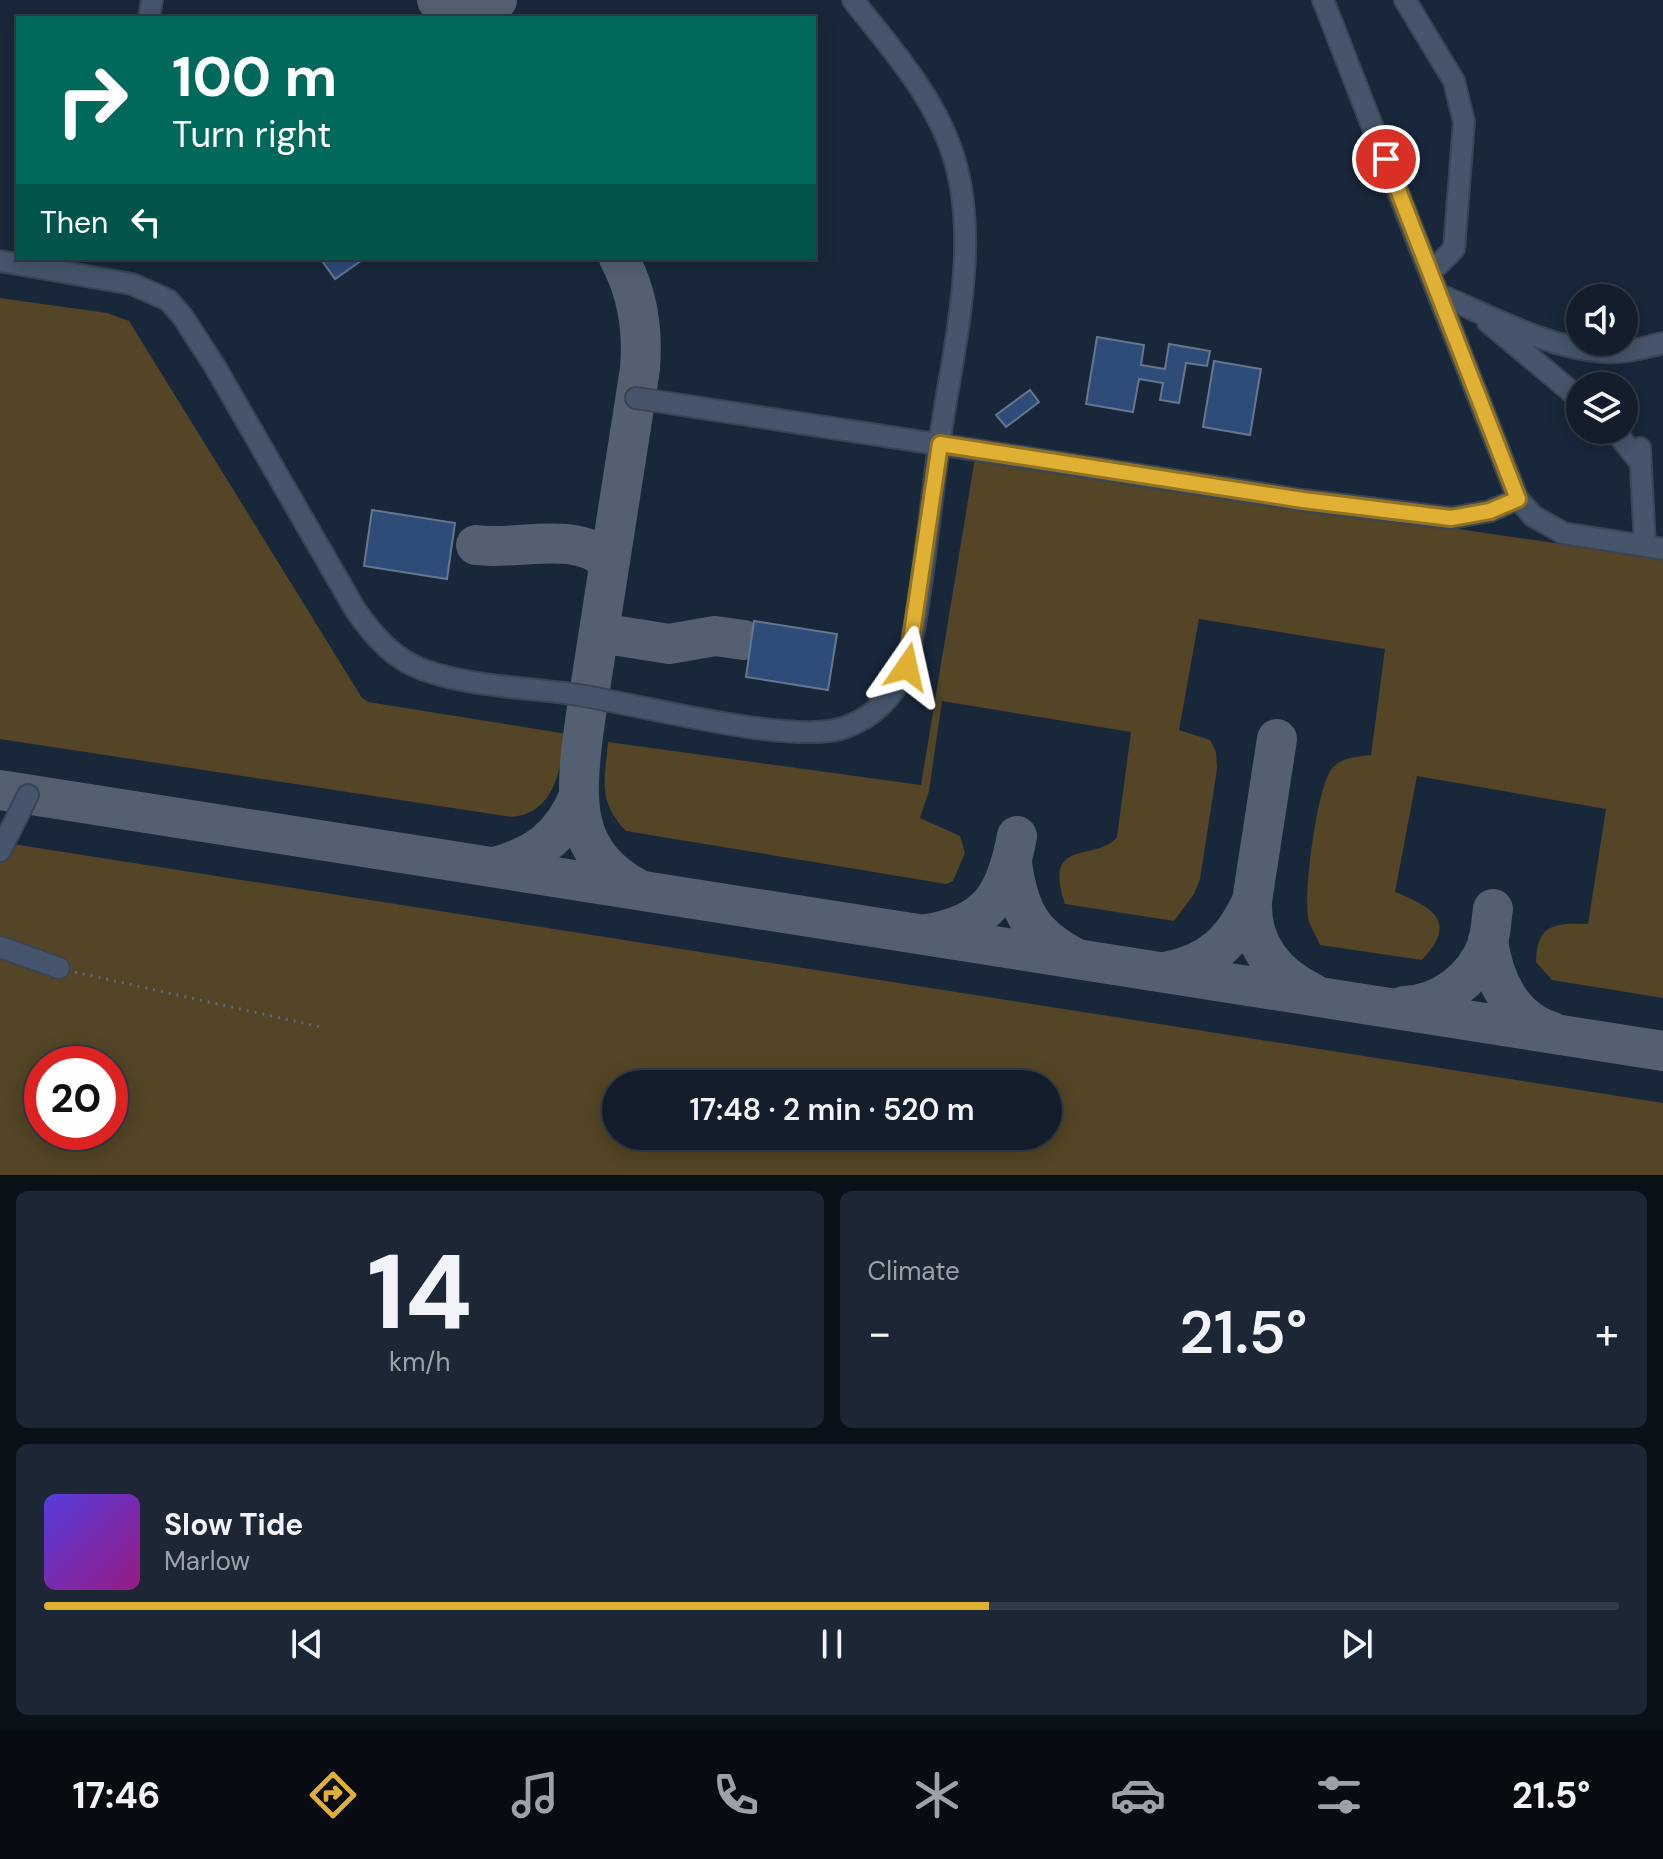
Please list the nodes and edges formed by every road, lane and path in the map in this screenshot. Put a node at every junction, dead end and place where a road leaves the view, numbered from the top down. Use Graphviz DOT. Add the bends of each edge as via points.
graph roads {
  1 [pos="853,0"];
  2 [pos="1323,0"];
  3 [pos="1405,0"];
  4 [pos="114,260"];
  5 [pos="0,261"];
  6 [pos="1428,268"];
  7 [pos="111,279"];
  8 [pos="1438,294"];
  9 [pos="1472,308"];
  10 [pos="1663,343"];
  11 [pos="1566,387"];
  12 [pos="636,398"];
  13 [pos="940,444"];
  14 [pos="1629,444"];
  15 [pos="1518,499"];
  16 [pos="1654,547"];
  17 [pos="28,795"];
  18 [pos="0,851"];
  19 [pos="0,947"];
  20 [pos="59,968"];
  21 [pos="325,1028"];
  1 -- 13 [label="lane" via="932,108 960,179 963,266"];
  2 -- 6 [label="lane"];
  3 -- 6 [label="lane" via="1454,81 1464,122 1454,249"];
  4 -- 7 [label="lane"];
  5 -- 7 [label="lane"];
  6 -- 8 [label="lane"];
  7 -- 13 [label="lane" via="154,292 183,317 375,637 415,666 451,676 790,730 841,729 872,715 907,667"];
  8 -- 9 [label="lane"];
  8 -- 15 [label="lane"];
  9 -- 10 [label="lane" via="1558,344 1603,352"];
  9 -- 11 [label="lane"];
  12 -- 13 [label="lane"];
  13 -- 15 [label="lane" via="1451,518"];
  14 -- 16 [label="lane" via="1641,456"];
  15 -- 16 [label="lane" via="1533,516 1563,533"];
  17 -- 18 [label="lane"];
  19 -- 20 [label="lane"];
  20 -- 21 [label="path"];
}
